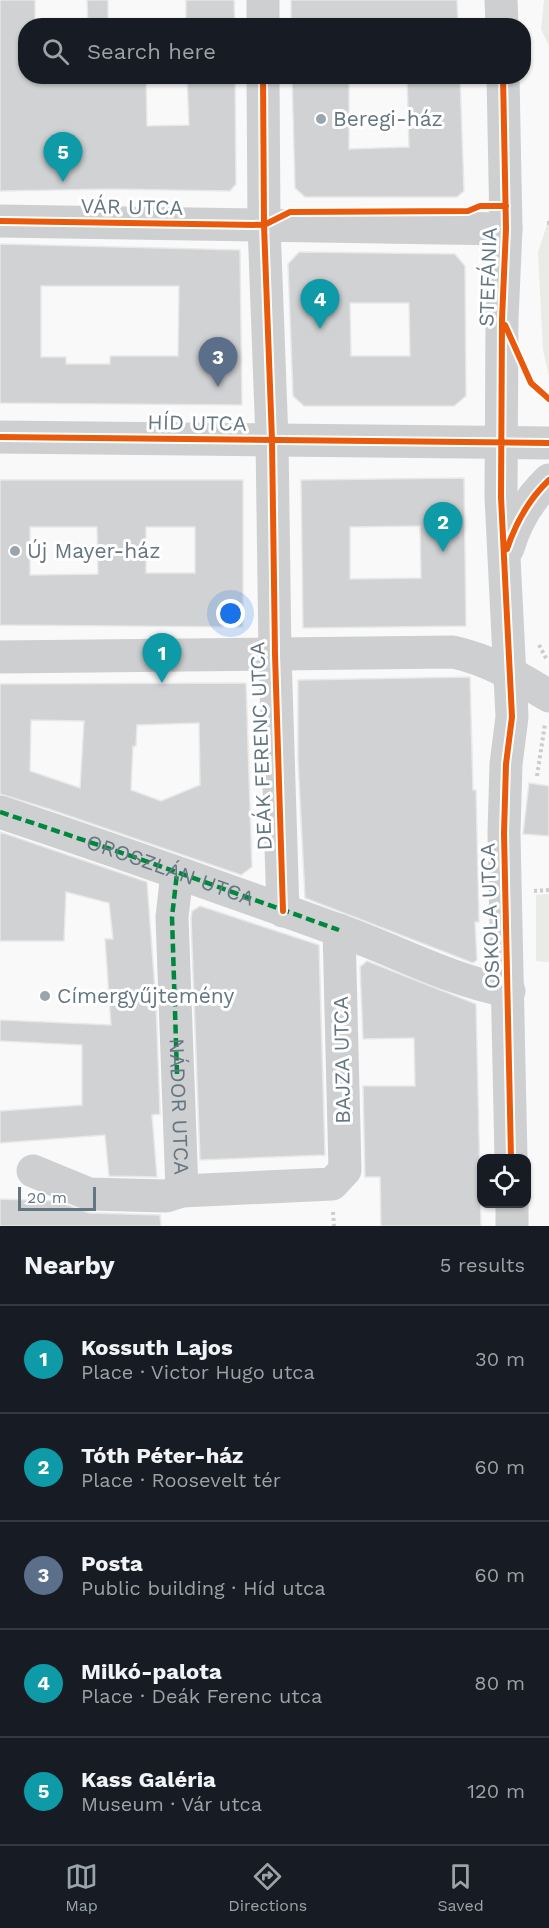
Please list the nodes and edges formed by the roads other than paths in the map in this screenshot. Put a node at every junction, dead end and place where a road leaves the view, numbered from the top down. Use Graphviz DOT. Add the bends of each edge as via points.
graph roads {
  1 [pos="263,0"];
  2 [pos="501,0"];
  3 [pos="263,18"];
  4 [pos="502,18"];
  5 [pos="263,84"];
  6 [pos="503,84"];
  7 [pos="0,221"];
  8 [pos="264,225"];
  9 [pos="506,229"];
  10 [pos="0,436"];
  11 [pos="272,440"];
  12 [pos="502,443"];
  13 [pos="549,443"];
  14 [pos="549,480"];
  15 [pos="505,555"];
  16 [pos="275,654"];
  17 [pos="0,657"];
  18 [pos="510,672"];
  19 [pos="547,708"];
  20 [pos="0,812"];
  21 [pos="170,870"];
  22 [pos="283,911"];
  23 [pos="339,930"];
  24 [pos="509,991"];
  25 [pos="167,992"];
  26 [pos="512,1154"];
  27 [pos="33,1172"];
  28 [pos="332,1184"];
  29 [pos="182,1191"];
  30 [pos="512,1208"];
  31 [pos="513,1226"];
  1 -- 3 [label="street"];
  2 -- 4 [label="street"];
  5 -- 8 [label="street, DEÁK FERENC UTCA"];
  6 -- 9 [label="street, STEFÁNIA"];
  7 -- 8 [label="street, VÁR UTCA"];
  8 -- 9 [label="street, VÁR UTCA"];
  8 -- 11 [label="street, DEÁK FERENC UTCA"];
  9 -- 12 [label="street, STEFÁNIA"];
  10 -- 11 [label="street, HÍD UTCA"];
  11 -- 12 [label="street, HÍD UTCA"];
  11 -- 16 [label="street, DEÁK FERENC UTCA"];
  12 -- 13 [label="street, HÍD UTCA"];
  12 -- 15 [label="street, STEFÁNIA"];
  14 -- 15 [label="street" via="521,513"];
  15 -- 18 [label="street, OSKOLA UTCA"];
  16 -- 17 [label="street"];
  16 -- 18 [label="street" via="453,652"];
  16 -- 22 [label="street, DEÁK FERENC UTCA"];
  18 -- 19 [label="street"];
  18 -- 24 [label="street, OSKOLA UTCA" via="512,717 504,833"];
  20 -- 21 [label="street, OROSZLÁN UTCA"];
  21 -- 22 [label="street, OROSZLÁN UTCA"];
  21 -- 25 [label="street" via="163,924"];
  21 -- 29 [label="street, NÁDOR UTCA"];
  22 -- 23 [label="street, OROSZLÁN UTCA"];
  23 -- 24 [label="street, OROSZLÁN UTCA" via="483,986"];
  23 -- 28 [label="street, BAJZA UTCA" via="345,1170"];
  24 -- 26 [label="street, OSKOLA UTCA"];
  27 -- 29 [label="street" via="89,1194 166,1196"];
  28 -- 29 [label="street, NÁDOR UTCA"];
  30 -- 31 [label="street"];
}
